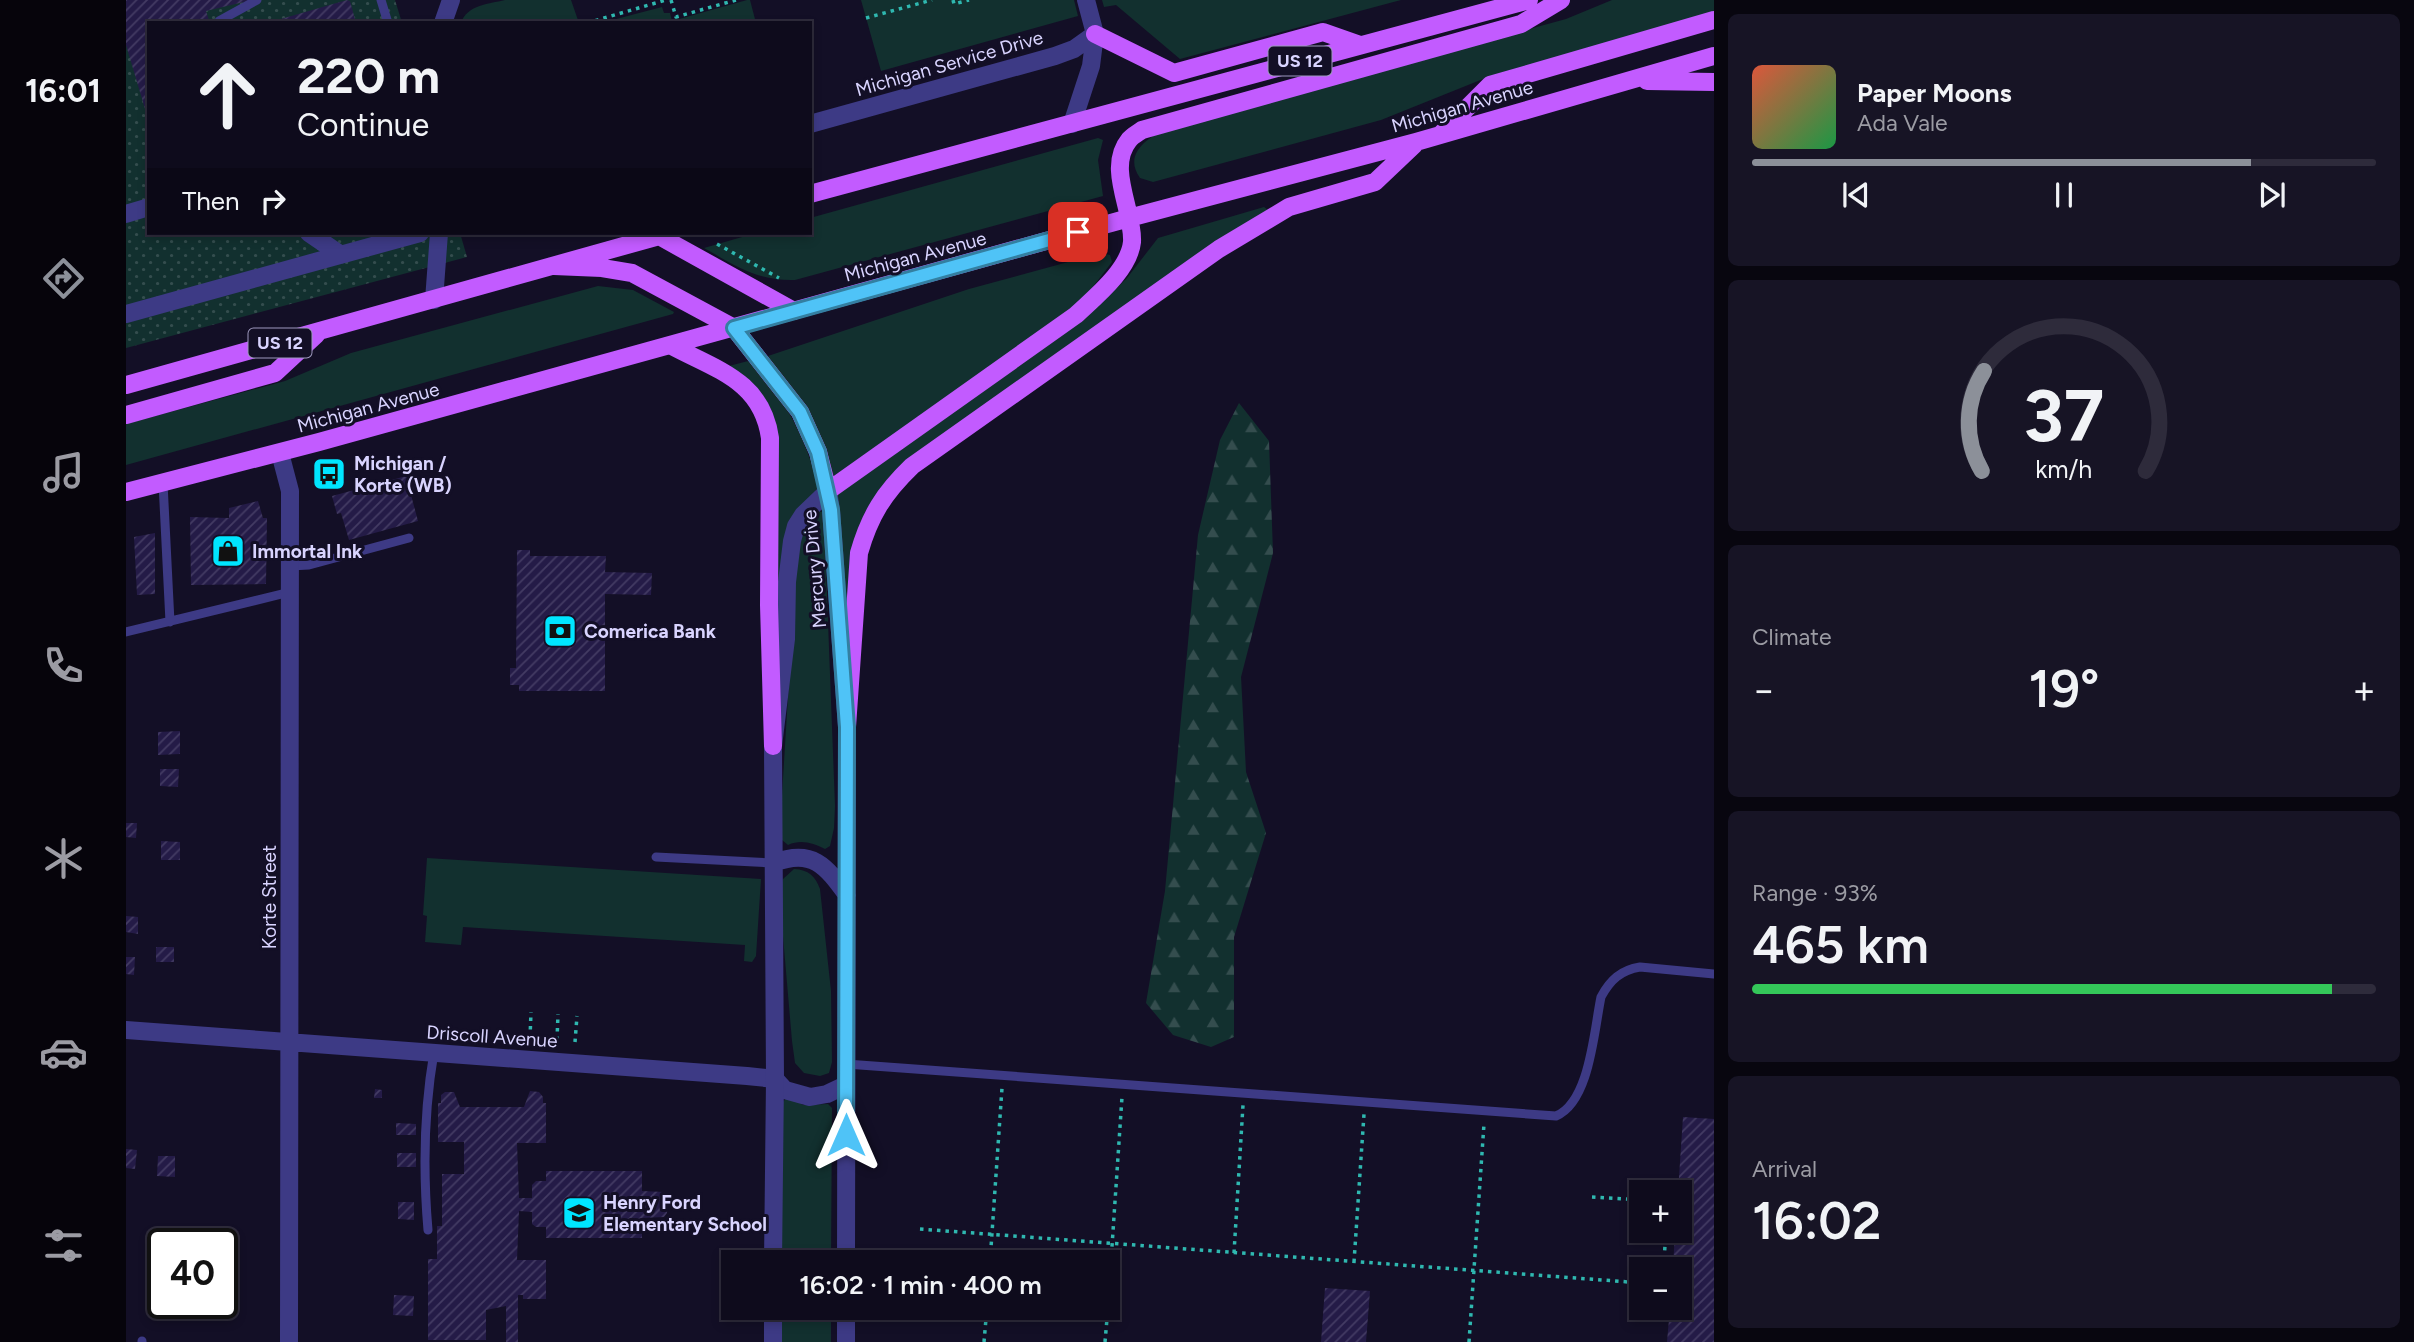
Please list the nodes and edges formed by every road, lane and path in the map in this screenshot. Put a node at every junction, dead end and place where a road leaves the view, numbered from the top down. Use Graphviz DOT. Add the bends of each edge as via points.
graph roads {
  1 [pos="257,0"];
  2 [pos="381,0"];
  3 [pos="669,0"];
  4 [pos="736,0"];
  5 [pos="932,0"];
  6 [pos="953,0"];
  7 [pos="969,0"];
  8 [pos="1086,0"];
  9 [pos="1529,0"];
  10 [pos="1561,0"];
  11 [pos="453,1"];
  12 [pos="866,18"];
  13 [pos="1714,20"];
  14 [pos="219,21"];
  15 [pos="386,21"];
  16 [pos="444,21"];
  17 [pos="594,21"];
  18 [pos="1095,34"];
  19 [pos="1360,45"];
  20 [pos="1714,56"];
  21 [pos="1626,80"];
  22 [pos="1714,82"];
  23 [pos="812,123"];
  24 [pos="1072,124"];
  25 [pos="1439,135"];
  26 [pos="1416,142"];
  27 [pos="812,193"];
  28 [pos="147,208"];
  29 [pos="126,214"];
  30 [pos="1129,218"];
  31 [pos="312,235"];
  32 [pos="413,235"];
  33 [pos="439,235"];
  34 [pos="658,235"];
  35 [pos="663,235"];
  36 [pos="717,244"];
  37 [pos="341,255"];
  38 [pos="554,266"];
  39 [pos="779,278"];
  40 [pos="433,300"];
  41 [pos="794,311"];
  42 [pos="126,314"];
  43 [pos="734,328"];
  44 [pos="318,333"];
  45 [pos="672,346"];
  46 [pos="126,385"];
  47 [pos="126,415"];
  48 [pos="280,453"];
  49 [pos="126,484"];
  50 [pos="158,484"];
  51 [pos="828,491"];
  52 [pos="126,492"];
  53 [pos="408,538"];
  54 [pos="290,566"];
  55 [pos="290,592"];
  56 [pos="170,622"];
  57 [pos="126,632"];
  58 [pos="847,727"];
  59 [pos="773,746"];
  60 [pos="656,857"];
  61 [pos="774,863"];
  62 [pos="847,895"];
  63 [pos="1714,974"];
  64 [pos="531,1012"];
  65 [pos="558,1014"];
  66 [pos="578,1016"];
  67 [pos="126,1030"];
  68 [pos="530,1038"];
  69 [pos="557,1040"];
  70 [pos="290,1042"];
  71 [pos="576,1042"];
  72 [pos="434,1052"];
  73 [pos="846,1064"];
  74 [pos="1003,1075"];
  75 [pos="775,1079"];
  76 [pos="1123,1084"];
  77 [pos="846,1085"];
  78 [pos="1244,1093"];
  79 [pos="1365,1102"];
  80 [pos="1485,1111"];
  81 [pos="1592,1196"];
  82 [pos="1629,1199"];
  83 [pos="920,1229"];
  84 [pos="428,1230"];
  85 [pos="992,1235"];
  86 [pos="1112,1244"];
  87 [pos="773,1250"];
  88 [pos="846,1250"];
  89 [pos="991,1250"];
  90 [pos="1112,1250"];
  91 [pos="1234,1253"];
  92 [pos="1354,1262"];
  93 [pos="1474,1271"];
  94 [pos="1629,1282"];
  95 [pos="773,1320"];
  96 [pos="846,1320"];
  97 [pos="986,1320"];
  98 [pos="1107,1320"];
  99 [pos="289,1342"];
  100 [pos="772,1342"];
  101 [pos="846,1342"];
  102 [pos="984,1342"];
  103 [pos="1105,1342"];
  104 [pos="1469,1342"];
  1 -- 14 [label="lane"];
  2 -- 15 [label="lane"];
  3 -- 4 [label="path" via="676,17"];
  3 -- 17 [label="path"];
  5 -- 12 [label="path"];
  6 -- 7 [label="path" via="954,4"];
  8 -- 18 [label="street"];
  9 -- 19 [label="main road, US 12"];
  10 -- 30 [label="main road" via="1521,24 1142,130 1129,140 1123,154 1122,183"];
  11 -- 16 [label="street"];
  13 -- 25 [label="main road" via="1490,85"];
  18 -- 19 [label="main road" via="1174,73 1322,32"];
  18 -- 23 [label="street, Michigan Service Drive" via="1055,56"];
  18 -- 24 [label="street" via="1091,66"];
  19 -- 24 [label="main road, US 12"];
  20 -- 21 [label="main road, Michigan Avenue"];
  21 -- 22 [label="main road"];
  21 -- 25 [label="main road, Michigan Avenue"];
  24 -- 27 [label="main road, US 12"];
  25 -- 26 [label="main road, Michigan Avenue"];
  26 -- 30 [label="main road, Michigan Avenue"];
  26 -- 58 [label="main road" via="1375,182 1289,207 1219,249 912,466 893,485 882,498 859,552"];
  28 -- 29 [label="street"];
  30 -- 41 [label="main road, Michigan Avenue"];
  30 -- 51 [label="main road" via="1132,242 1126,261 1076,315"];
  31 -- 37 [label="street"];
  32 -- 37 [label="street"];
  33 -- 40 [label="street"];
  34 -- 38 [label="main road, US 12"];
  35 -- 41 [label="main road"];
  36 -- 39 [label="path"];
  37 -- 42 [label="street"];
  38 -- 40 [label="main road, US 12"];
  38 -- 43 [label="main road" via="632,273"];
  40 -- 44 [label="main road, US 12"];
  41 -- 43 [label="main road, Michigan Avenue"];
  43 -- 45 [label="main road, Michigan Avenue"];
  43 -- 51 [label="main road" via="800,412 818,452"];
  44 -- 46 [label="main road, US 12"];
  44 -- 47 [label="main road" via="275,373"];
  45 -- 48 [label="main road, Michigan Avenue"];
  45 -- 59 [label="main road" via="751,392 768,423"];
  48 -- 50 [label="main road, Michigan Avenue"];
  48 -- 54 [label="street, Korte Street" via="290,491"];
  49 -- 50 [label="main road"];
  50 -- 52 [label="main road, Michigan Avenue"];
  50 -- 56 [label="lane"];
  51 -- 58 [label="street, Mercury Drive"];
  51 -- 59 [label="street, Mercury Drive" via="803,515 792,541"];
  53 -- 54 [label="lane"];
  54 -- 55 [label="street, Korte Street"];
  55 -- 56 [label="lane"];
  55 -- 70 [label="street, Korte Street"];
  56 -- 57 [label="lane"];
  58 -- 62 [label="street, Mercury Drive"];
  59 -- 61 [label="street, Mercury Drive"];
  60 -- 61 [label="lane"];
  61 -- 62 [label="street" via="811,859 827,869"];
  61 -- 75 [label="street, Mercury Drive"];
  62 -- 73 [label="street, Mercury Drive"];
  63 -- 80 [label="lane" via="1640,967 1616,975 1601,997 1584,1079 1573,1104 1556,1116"];
  64 -- 68 [label="path"];
  65 -- 69 [label="path"];
  66 -- 71 [label="path"];
  67 -- 70 [label="street, Driscoll Avenue"];
  70 -- 72 [label="street, Driscoll Avenue"];
  70 -- 99 [label="street, Korte Street"];
  72 -- 75 [label="street, Driscoll Avenue"];
  72 -- 84 [label="lane" via="428,1101"];
  73 -- 74 [label="lane"];
  73 -- 77 [label="street, Mercury Drive"];
  74 -- 76 [label="lane"];
  74 -- 85 [label="path"];
  75 -- 77 [label="street, Driscoll Avenue" via="785,1090 810,1097"];
  75 -- 87 [label="street, Mercury Drive"];
  76 -- 78 [label="lane"];
  76 -- 86 [label="path"];
  77 -- 88 [label="street, Mercury Drive"];
  78 -- 79 [label="lane"];
  78 -- 91 [label="path"];
  79 -- 80 [label="lane"];
  79 -- 92 [label="path"];
  80 -- 93 [label="path"];
  81 -- 82 [label="path"];
  83 -- 85 [label="path"];
  85 -- 86 [label="path"];
  85 -- 89 [label="path"];
  86 -- 90 [label="path"];
  86 -- 91 [label="path"];
  91 -- 92 [label="path"];
  92 -- 93 [label="path"];
  93 -- 94 [label="path"];
  93 -- 104 [label="path"];
  95 -- 100 [label="street"];
  96 -- 101 [label="street"];
  97 -- 102 [label="path"];
  98 -- 103 [label="path"];
}
